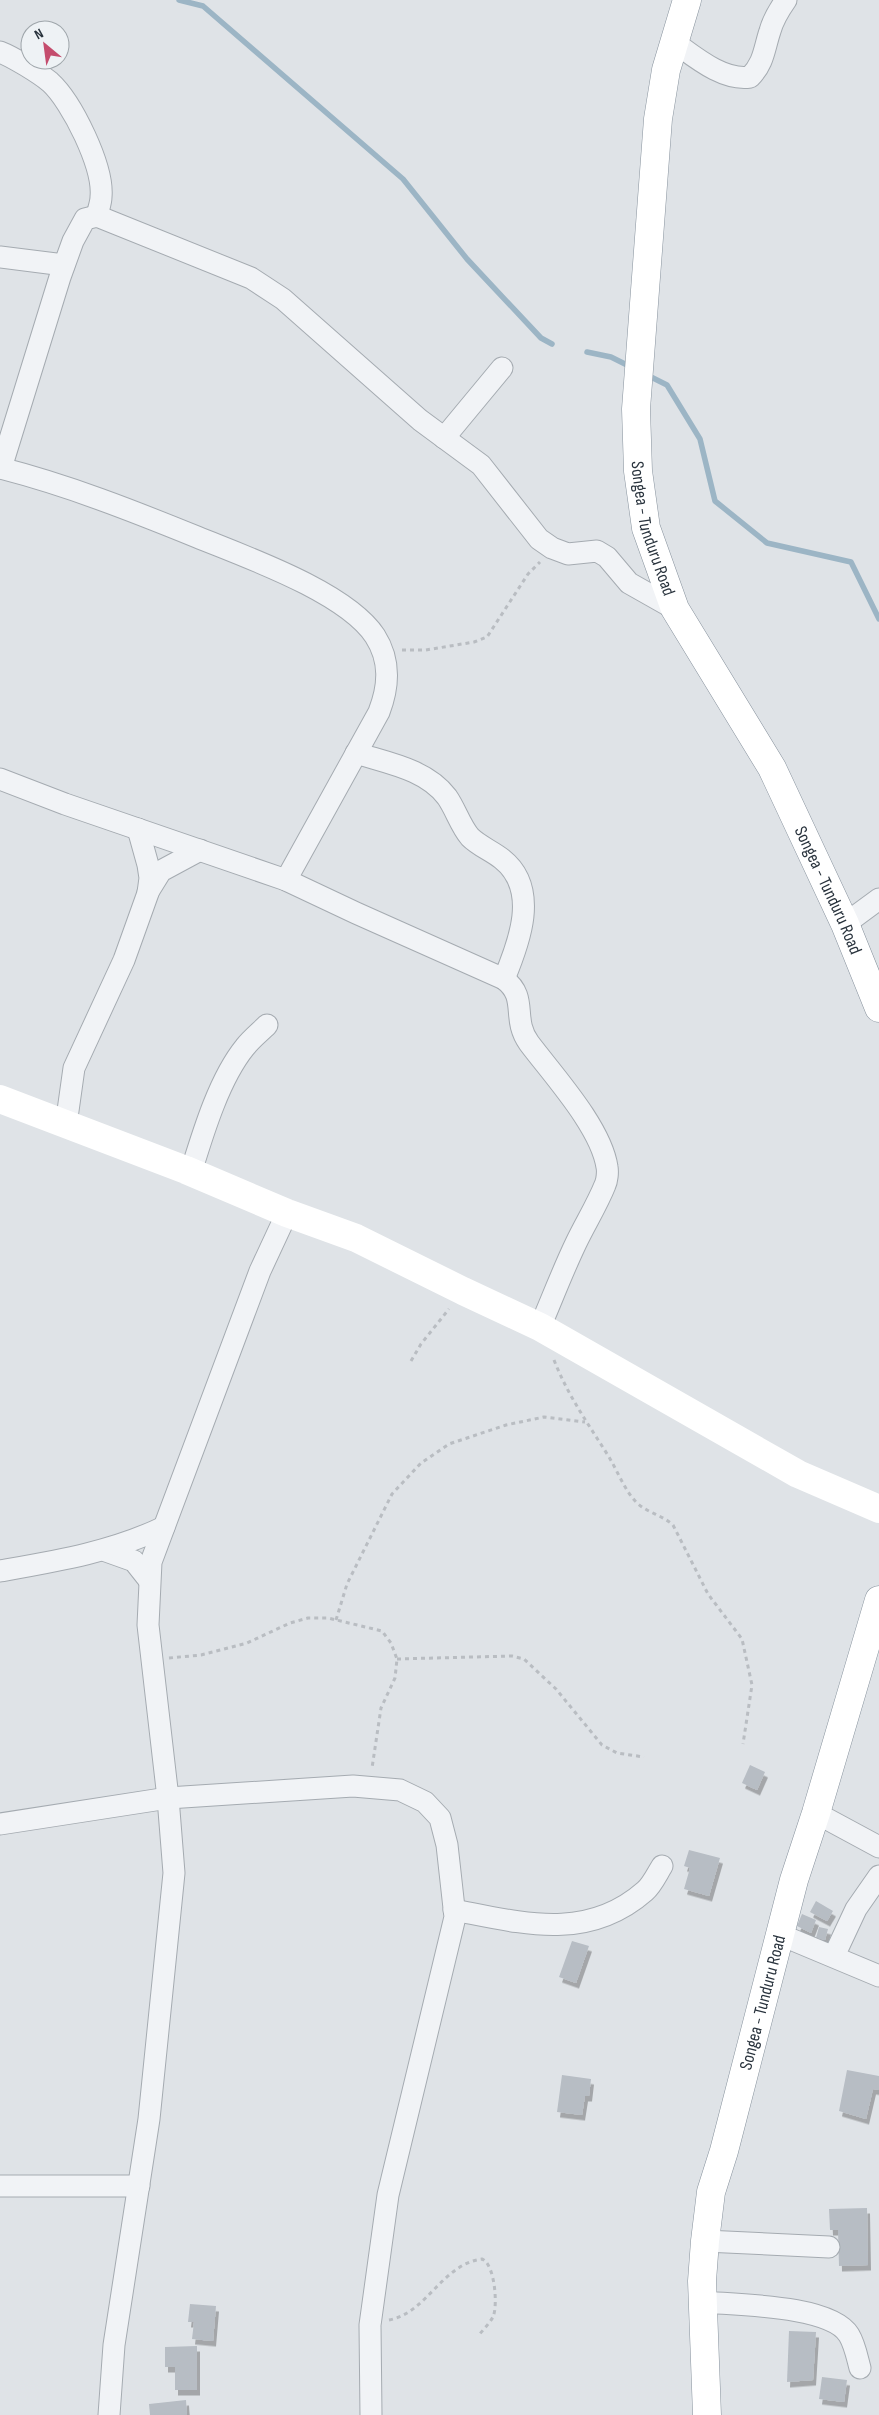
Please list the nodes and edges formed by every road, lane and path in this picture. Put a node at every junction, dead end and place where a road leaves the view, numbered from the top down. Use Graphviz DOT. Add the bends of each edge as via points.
graph roads {
  1 [pos="687,0"];
  2 [pos="786,0"];
  3 [pos="674,42"];
  4 [pos="0,52"];
  5 [pos="97,216"];
  6 [pos="0,257"];
  7 [pos="64,265"];
  8 [pos="502,368"];
  9 [pos="444,438"];
  10 [pos="1,468"];
  11 [pos="552,548"];
  12 [pos="676,609"];
  13 [pos="380,648"];
  14 [pos="356,753"];
  15 [pos="0,779"];
  16 [pos="138,829"];
  17 [pos="200,850"];
  18 [pos="286,880"];
  19 [pos="148,893"];
  20 [pos="879,899"];
  21 [pos="845,924"];
  22 [pos="504,979"];
  23 [pos="879,1008"];
  24 [pos="267,1025"];
  25 [pos="0,1099"];
  26 [pos="66,1125"];
  27 [pos="191,1172"];
  28 [pos="287,1213"];
  29 [pos="463,1291"];
  30 [pos="544,1328"];
  31 [pos="411,1361"];
  32 [pos="586,1422"];
  33 [pos="879,1509"];
  34 [pos="164,1527"];
  35 [pos="106,1551"];
  36 [pos="0,1570"];
  37 [pos="149,1580"];
  38 [pos="879,1600"];
  39 [pos="336,1620"];
  40 [pos="397,1659"];
  41 [pos="151,1661"];
  42 [pos="743,1744"];
  43 [pos="644,1757"];
  44 [pos="372,1788"];
  45 [pos="168,1798"];
  46 [pos="816,1813"];
  47 [pos="0,1824"];
  48 [pos="879,1847"];
  49 [pos="662,1866"];
  50 [pos="879,1876"];
  51 [pos="454,1910"];
  52 [pos="781,1935"];
  53 [pos="834,1956"];
  54 [pos="879,1976"];
  55 [pos="0,2186"];
  56 [pos="139,2186"];
  57 [pos="705,2241"];
  58 [pos="829,2247"];
  59 [pos="703,2302"];
  60 [pos="371,2319"];
  61 [pos="478,2336"];
  62 [pos="860,2368"];
  63 [pos="109,2415"];
  64 [pos="371,2415"];
  65 [pos="707,2415"];
  1 -- 3 [label="main road, Songea - Tunduru Road"];
  2 -- 3 [label="street" via="769,33 762,62 750,78 733,77"];
  3 -- 12 [label="main road, Songea - Tunduru Road" via="658,118 636,409 638,471 646,528"];
  4 -- 5 [label="street" via="50,83 74,116 99,175 102,197"];
  5 -- 7 [label="street" via="90,216 80,224"];
  5 -- 9 [label="street" via="251,278 284,299"];
  6 -- 7 [label="street"];
  7 -- 10 [label="street"];
  8 -- 9 [label="street"];
  9 -- 11 [label="street" via="481,465 525,524 538,539"];
  10 -- 13 [label="street" via="122,507 295,579 346,608 374,636"];
  11 -- 12 [label="street" via="568,554 597,552 607,557 629,583"];
  11 -- 13 [label="path" via="528,574 487,637 417,651"];
  12 -- 21 [label="main road, Songea - Tunduru Road" via="772,768"];
  13 -- 14 [label="street" via="388,678 387,693"];
  14 -- 18 [label="street"];
  14 -- 22 [label="street" via="418,774 436,786 447,797 468,834 513,870 524,907 517,948"];
  15 -- 16 [label="street"];
  16 -- 17 [label="street"];
  16 -- 19 [label="street" via="148,865"];
  17 -- 18 [label="street"];
  17 -- 19 [label="street" via="161,871"];
  18 -- 22 [label="street"];
  19 -- 26 [label="street" via="124,960 74,1068"];
  20 -- 21 [label="street"];
  21 -- 23 [label="main road, Songea - Tunduru Road"];
  22 -- 30 [label="street" via="517,993 518,1017 527,1040 555,1073 578,1108 601,1147 608,1168 605,1184 575,1245"];
  24 -- 27 [label="street" via="244,1048 230,1073 212,1108"];
  25 -- 26 [label="main road"];
  26 -- 27 [label="main road"];
  27 -- 28 [label="main road"];
  28 -- 29 [label="main road" via="356,1238"];
  28 -- 34 [label="street" via="260,1271"];
  29 -- 30 [label="main road"];
  29 -- 31 [label="path"];
  30 -- 32 [label="path" via="554,1362"];
  30 -- 33 [label="main road" via="798,1474"];
  32 -- 39 [label="path" via="544,1417 506,1425 449,1444 421,1463 392,1494 347,1584"];
  32 -- 42 [label="path" via="631,1497 648,1512 665,1518 679,1533 708,1594 742,1639 752,1685"];
  34 -- 35 [label="street"];
  34 -- 37 [label="street" via="151,1562"];
  35 -- 36 [label="street"];
  35 -- 37 [label="street" via="134,1561"];
  37 -- 41 [label="street"];
  38 -- 46 [label="main road, Songea - Tunduru Road"];
  39 -- 40 [label="path" via="382,1631"];
  39 -- 41 [label="path" via="308,1618 247,1642 201,1655"];
  40 -- 43 [label="path" via="512,1656 524,1659 568,1701 602,1745 617,1754"];
  40 -- 44 [label="path" via="395,1678 381,1708 375,1735"];
  41 -- 45 [label="street"];
  44 -- 45 [label="street" via="354,1786"];
  44 -- 51 [label="street" via="400,1790 425,1802 440,1818 447,1845"];
  45 -- 47 [label="street"];
  45 -- 56 [label="street" via="174,1873"];
  46 -- 48 [label="street"];
  46 -- 52 [label="main road, Songea - Tunduru Road" via="794,1880"];
  49 -- 51 [label="street" via="646,1890 621,1908 569,1925 528,1924"];
  50 -- 53 [label="street" via="856,1909"];
  51 -- 60 [label="street" via="455,1917 388,2195"];
  52 -- 53 [label="street"];
  52 -- 57 [label="main road, Songea - Tunduru Road" via="724,2151 710,2192"];
  53 -- 54 [label="street"];
  55 -- 56 [label="street"];
  56 -- 63 [label="street" via="114,2345"];
  57 -- 58 [label="street"];
  57 -- 59 [label="main road, Songea - Tunduru Road"];
  59 -- 62 [label="street" via="824,2316 849,2334"];
  59 -- 65 [label="main road, Songea - Tunduru Road"];
  60 -- 61 [label="path" via="388,2320 403,2316 461,2266 482,2260 488,2264 495,2286 496,2308"];
  60 -- 64 [label="street"];
}
